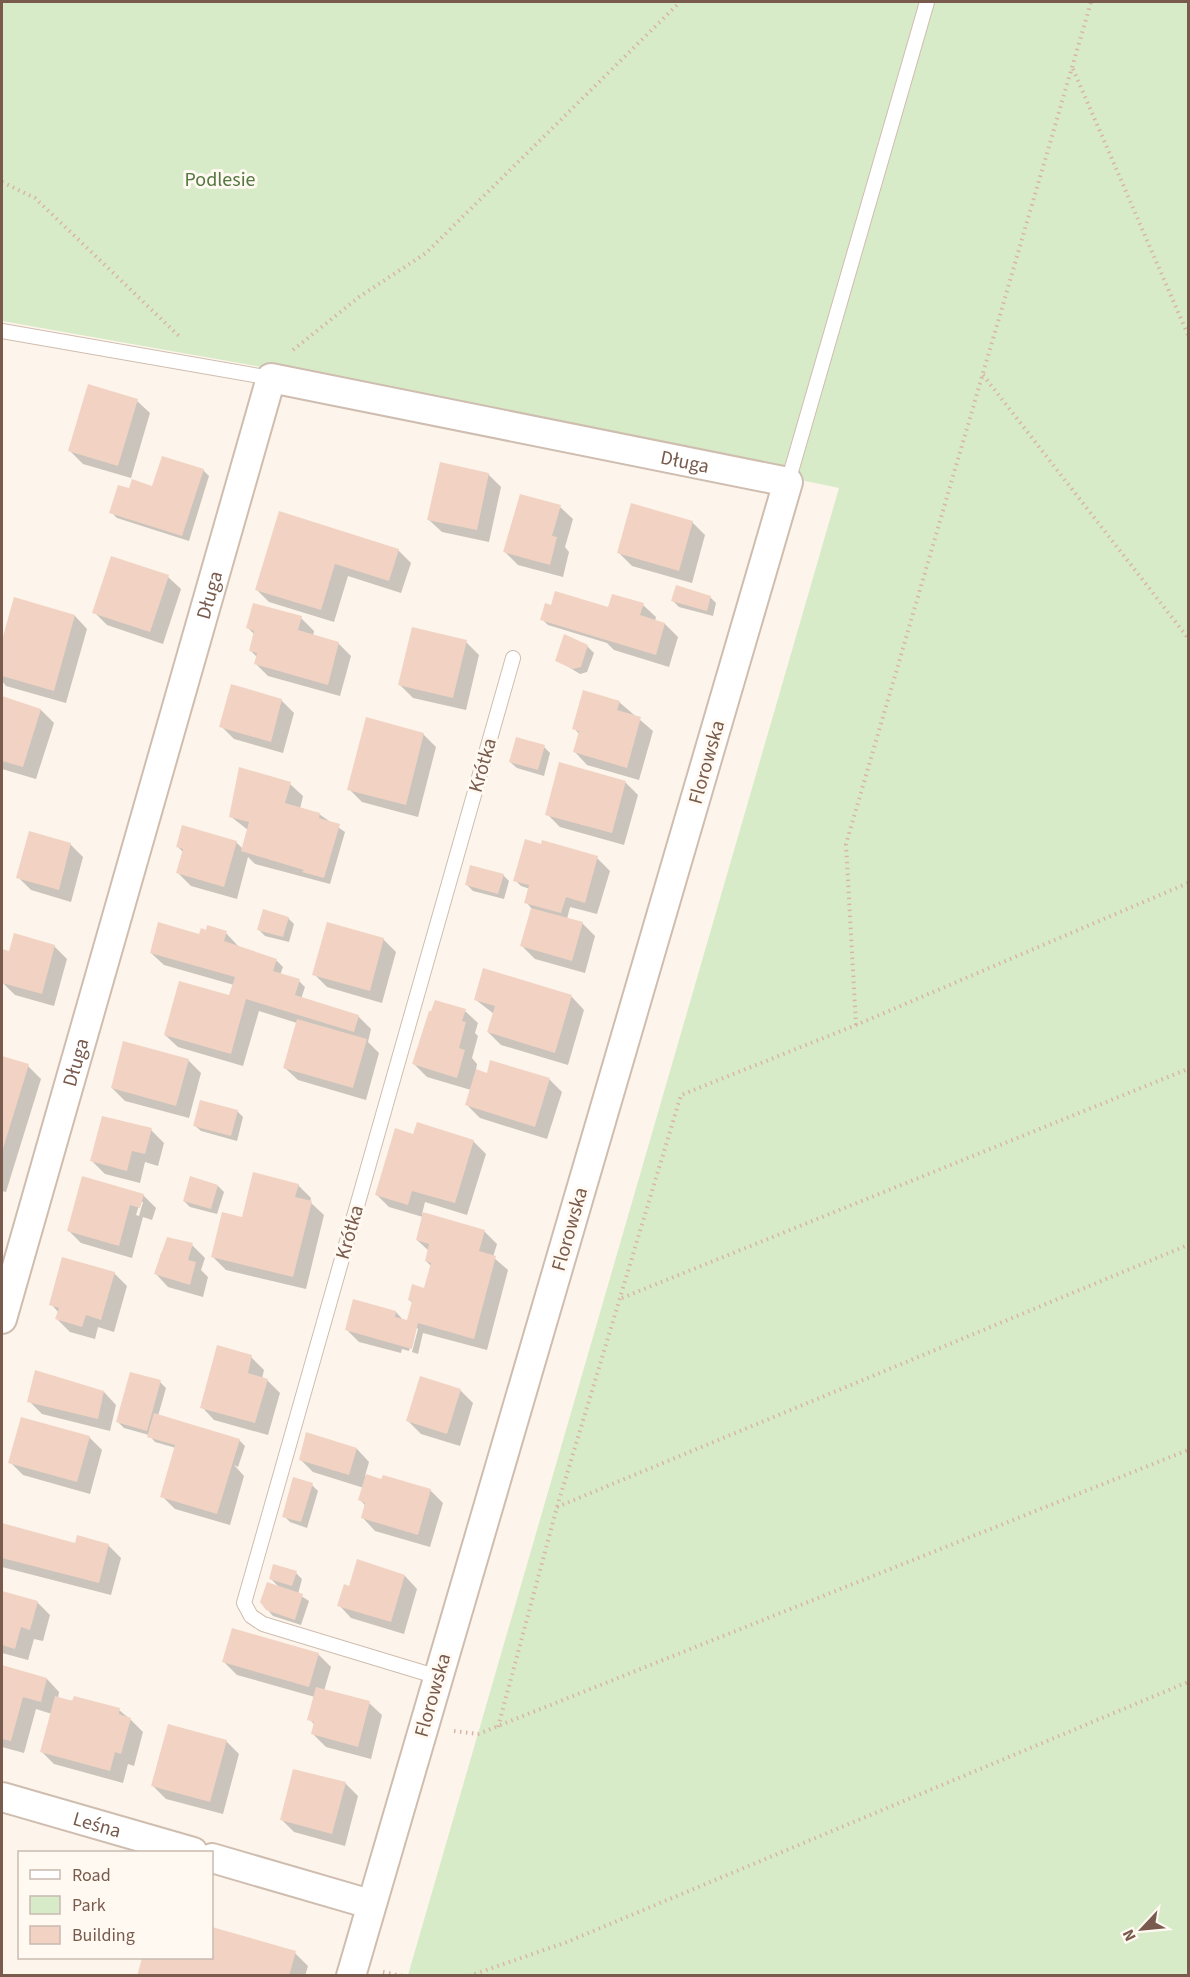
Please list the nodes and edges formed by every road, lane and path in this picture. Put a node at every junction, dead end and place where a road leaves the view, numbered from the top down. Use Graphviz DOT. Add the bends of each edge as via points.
graph roads {
  1 [pos="680,2"];
  2 [pos="927,2"];
  3 [pos="1091,2"];
  4 [pos="1072,68"];
  5 [pos="2,182"];
  6 [pos="2,331"];
  7 [pos="1188,335"];
  8 [pos="217,369"];
  9 [pos="983,375"];
  10 [pos="271,378"];
  11 [pos="788,482"];
  12 [pos="1188,638"];
  13 [pos="513,658"];
  14 [pos="1188,884"];
  15 [pos="856,1025"];
  16 [pos="1188,1069"];
  17 [pos="1188,1245"];
  18 [pos="621,1298"];
  19 [pos="2,1319"];
  20 [pos="1188,1450"];
  21 [pos="557,1507"];
  22 [pos="438,1677"];
  23 [pos="1188,1682"];
  24 [pos="423,1726"];
  25 [pos="498,1726"];
  26 [pos="2,1797"];
  27 [pos="190,1851"];
  28 [pos="213,1858"];
  29 [pos="370,1904"];
  30 [pos="1188,1974"];
  31 [pos="351,1976"];
  32 [pos="469,1976"];
  33 [pos="1184,1976"];
  1 -- 10 [label="path" via="426,253 359,297 284,357"];
  2 -- 11 [label="lane"];
  3 -- 4 [label="path"];
  4 -- 7 [label="path"];
  4 -- 9 [label="path"];
  5 -- 8 [label="path" via="36,198"];
  6 -- 8 [label="lane"];
  8 -- 10 [label="lane"];
  9 -- 12 [label="path"];
  9 -- 15 [label="path" via="846,844"];
  10 -- 11 [label="street, Długa"];
  10 -- 19 [label="street, Długa"];
  11 -- 22 [label="street, Florowska"];
  13 -- 22 [label="lane, Krótka" via="244,1603 251,1616 263,1624"];
  14 -- 15 [label="path"];
  15 -- 18 [label="path" via="681,1095"];
  16 -- 18 [label="path"];
  17 -- 21 [label="path"];
  18 -- 21 [label="path"];
  20 -- 25 [label="path"];
  21 -- 25 [label="path"];
  22 -- 24 [label="street, Florowska"];
  23 -- 32 [label="path" via="567,1942"];
  24 -- 25 [label="path" via="478,1734"];
  24 -- 29 [label="street, Florowska"];
  26 -- 27 [label="street, Leśna"];
  28 -- 29 [label="street"];
  29 -- 31 [label="street, Florowska"];
  30 -- 33 [label="path"];
}
